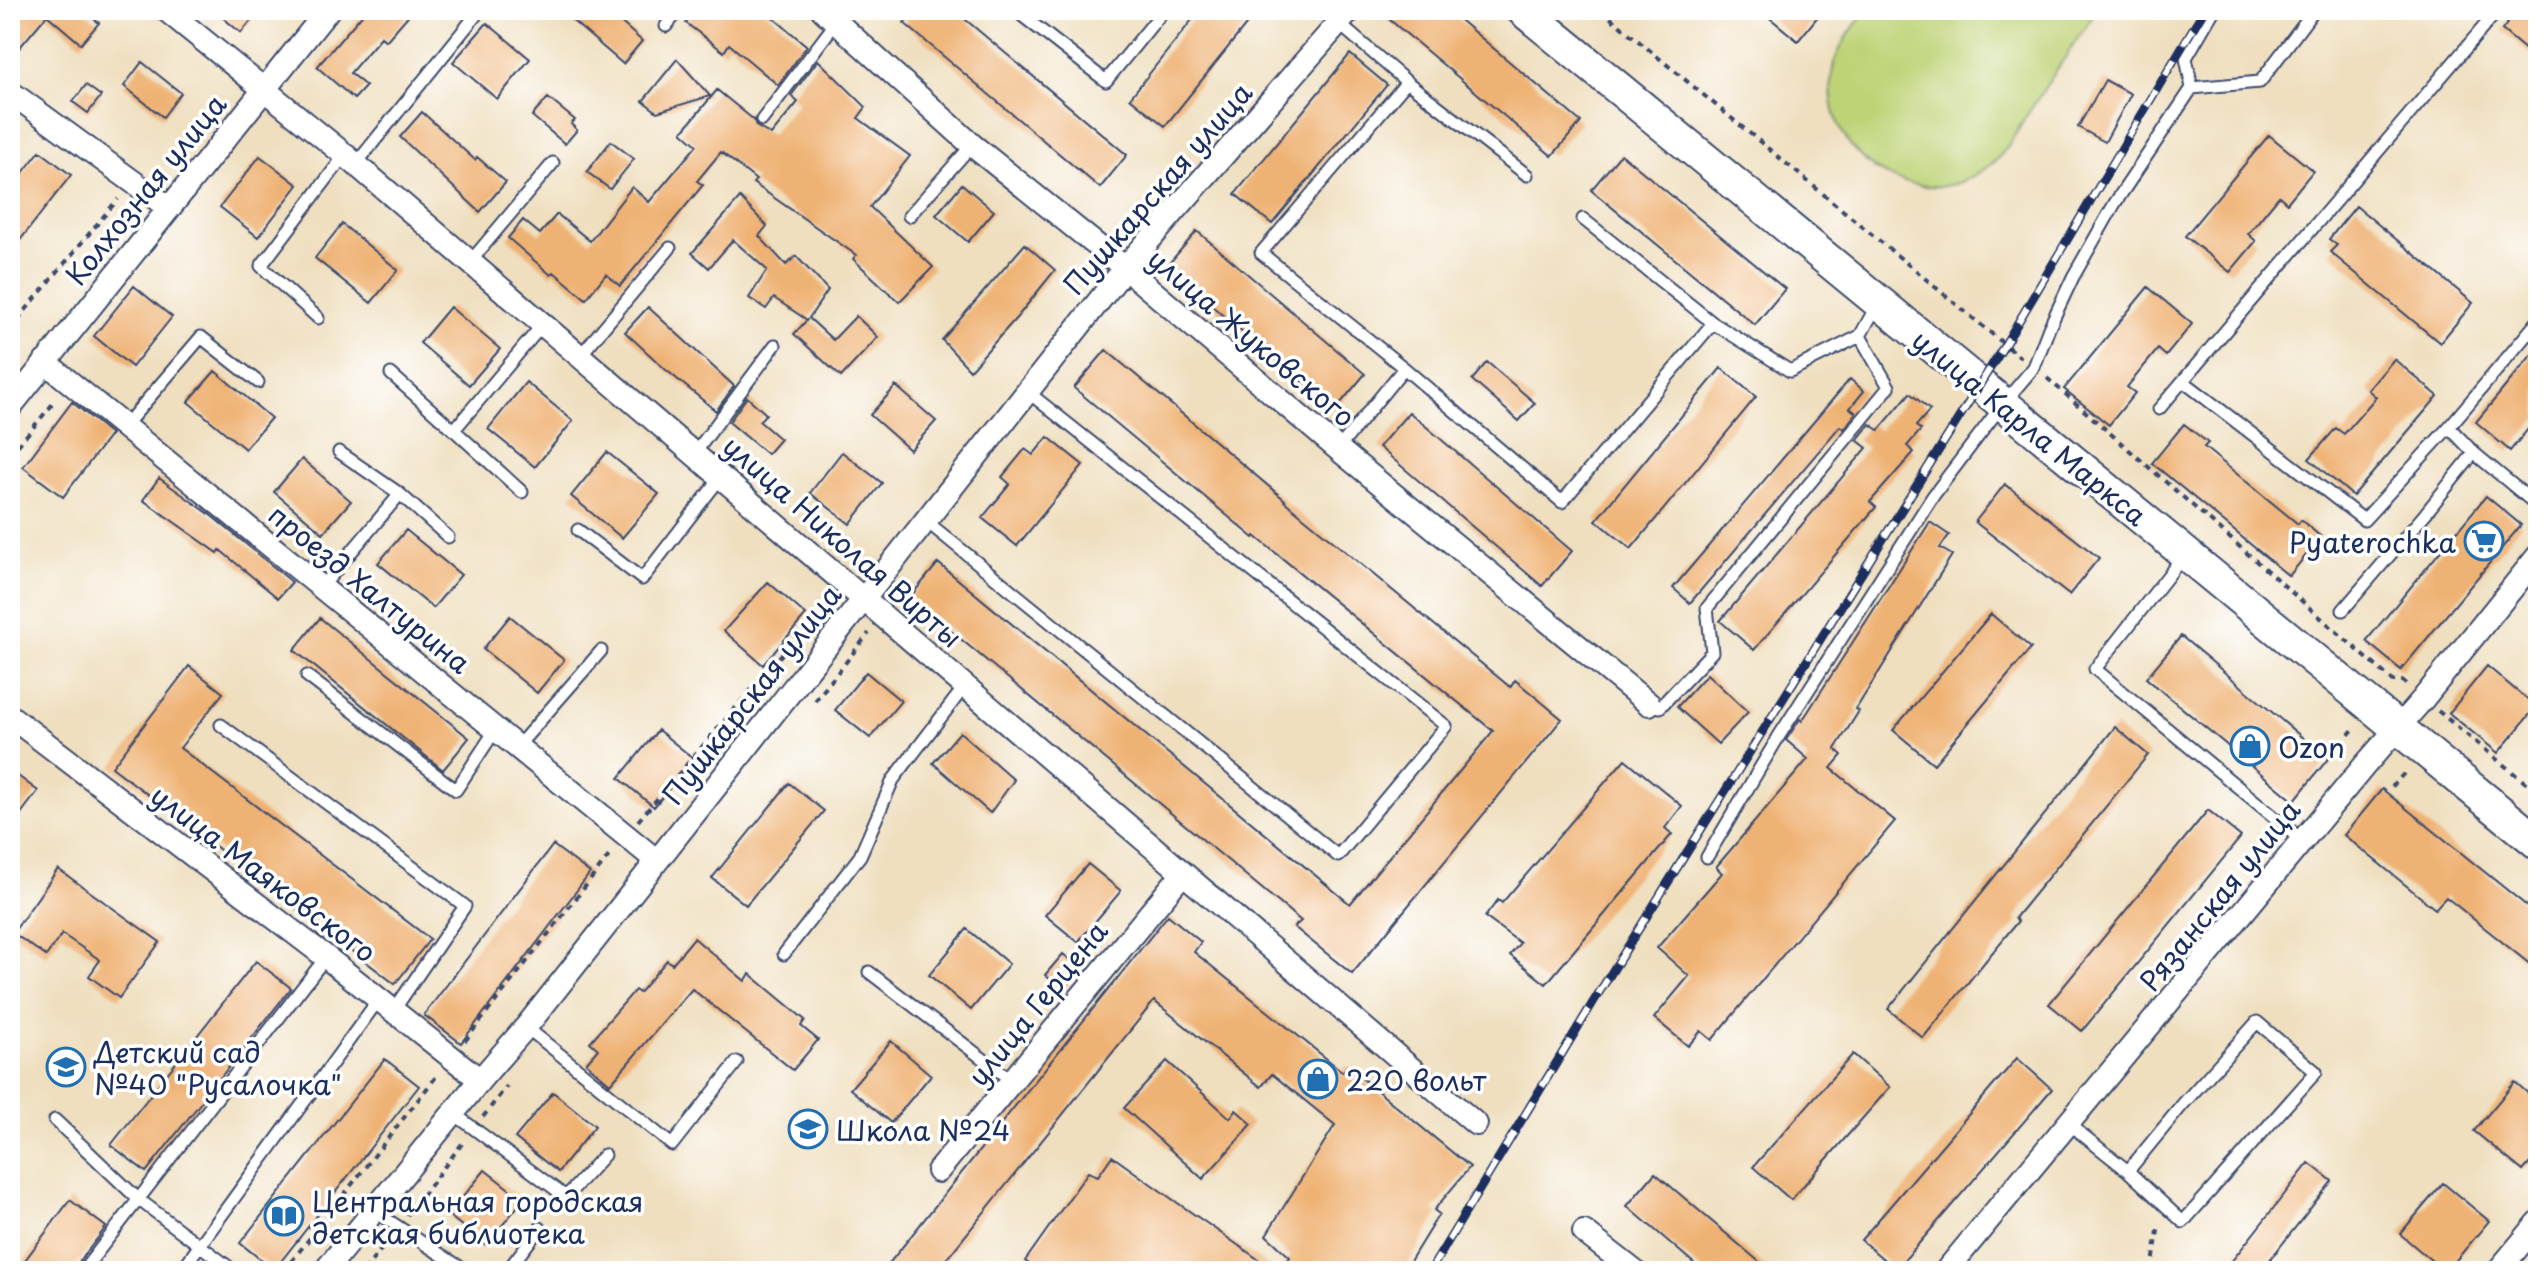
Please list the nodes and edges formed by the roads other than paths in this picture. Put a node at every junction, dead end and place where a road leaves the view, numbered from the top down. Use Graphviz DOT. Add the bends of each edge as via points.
graph roads {
  1 [pos="166,10"];
  2 [pos="328,10"];
  3 [pos="679,10"];
  4 [pos="1015,10"];
  5 [pos="1164,10"];
  6 [pos="1523,10"];
  7 [pos="2214,10"];
  8 [pos="2314,10"];
  9 [pos="2498,10"];
  10 [pos="1338,14"];
  11 [pos="476,15"];
  12 [pos="830,16"];
  13 [pos="666,26"];
  14 [pos="1407,82"];
  15 [pos="264,88"];
  16 [pos="2192,88"];
  17 [pos="10,92"];
  18 [pos="762,120"];
  19 [pos="972,145"];
  20 [pos="351,160"];
  21 [pos="553,163"];
  22 [pos="1527,175"];
  23 [pos="169,208"];
  24 [pos="909,216"];
  25 [pos="1583,219"];
  26 [pos="670,248"];
  27 [pos="470,262"];
  28 [pos="1125,268"];
  29 [pos="1878,303"];
  30 [pos="318,318"];
  31 [pos="2538,321"];
  32 [pos="1713,323"];
  33 [pos="543,324"];
  34 [pos="1860,336"];
  35 [pos="775,345"];
  36 [pos="580,356"];
  37 [pos="45,362"];
  38 [pos="1404,368"];
  39 [pos="391,374"];
  40 [pos="2183,381"];
  41 [pos="258,382"];
  42 [pos="1028,392"];
  43 [pos="12,402"];
  44 [pos="2002,405"];
  45 [pos="2159,409"];
  46 [pos="124,427"];
  47 [pos="2449,427"];
  48 [pos="454,430"];
  49 [pos="1338,449"];
  50 [pos="339,452"];
  51 [pos="695,453"];
  52 [pos="2474,453"];
  53 [pos="722,476"];
  54 [pos="522,492"];
  55 [pos="400,494"];
  56 [pos="2538,506"];
  57 [pos="926,521"];
  58 [pos="578,530"];
  59 [pos="448,537"];
  60 [pos="2185,554"];
  61 [pos="2538,556"];
  62 [pos="321,588"];
  63 [pos="863,601"];
  64 [pos="2343,610"];
  65 [pos="601,651"];
  66 [pos="307,676"];
  67 [pos="965,686"];
  68 [pos="1649,704"];
  69 [pos="10,716"];
  70 [pos="221,725"];
  71 [pos="2398,726"];
  72 [pos="496,729"];
  73 [pos="517,747"];
  74 [pos="2302,840"];
  75 [pos="2538,843"];
  76 [pos="1707,857"];
  77 [pos="657,861"];
  78 [pos="1183,873"];
  79 [pos="784,954"];
  80 [pos="326,957"];
  81 [pos="869,972"];
  82 [pos="386,1005"];
  83 [pos="526,1027"];
  84 [pos="737,1062"];
  85 [pos="480,1080"];
  86 [pos="1012,1081"];
  87 [pos="453,1113"];
  88 [pos="55,1120"];
  89 [pos="1476,1124"];
  90 [pos="2069,1124"];
  91 [pos="604,1155"];
  92 [pos="938,1171"];
  93 [pos="2128,1171"];
  94 [pos="138,1199"];
  95 [pos="374,1211"];
  96 [pos="2538,1223"];
  97 [pos="540,1228"];
  98 [pos="1584,1232"];
  99 [pos="200,1245"];
  100 [pos="83,1271"];
  101 [pos="181,1271"];
  102 [pos="234,1271"];
  103 [pos="325,1271"];
  104 [pos="466,1271"];
  105 [pos="507,1271"];
  106 [pos="1634,1271"];
  107 [pos="1946,1271"];
  108 [pos="2498,1271"];
  1 -- 15 [label="street, улица Николая Вирты"];
  2 -- 15 [label="street, Колхозная улица"];
  3 -- 13 [label="lane"];
  4 -- 5 [label="lane" via="1106,81"];
  6 -- 29 [label="main road, улица Карла Маркса"];
  7 -- 16 [label="lane" via="2186,58"];
  8 -- 16 [label="lane" via="2260,82"];
  9 -- 40 [label="lane"];
  10 -- 14 [label="lane"];
  10 -- 28 [label="street, Пушкарская улица"];
  11 -- 20 [label="lane"];
  12 -- 18 [label="lane"];
  12 -- 19 [label="street, улица Жуковского"];
  14 -- 22 [label="lane"];
  14 -- 38 [label="lane" via="1261,253"];
  15 -- 20 [label="street, улица Николая Вирты"];
  15 -- 23 [label="street, Колхозная улица"];
  16 -- 44 [label="lane" via="2073,277 2034,367"];
  17 -- 23 [label="street"];
  19 -- 24 [label="lane"];
  19 -- 28 [label="street, улица Жуковского"];
  20 -- 27 [label="street, улица Николая Вирты"];
  20 -- 30 [label="lane" via="261,266"];
  21 -- 27 [label="lane"];
  23 -- 37 [label="street, Колхозная улица"];
  25 -- 32 [label="lane"];
  26 -- 36 [label="lane"];
  27 -- 33 [label="street, улица Николая Вирты"];
  28 -- 42 [label="street, Пушкарская улица"];
  28 -- 49 [label="street, улица Жуковского"];
  29 -- 34 [label="lane"];
  29 -- 44 [label="main road, улица Карла Маркса"];
  31 -- 47 [label="lane"];
  32 -- 34 [label="lane" via="1790,371"];
  32 -- 38 [label="lane" via="1562,502"];
  33 -- 36 [label="street, улица Николая Вирты"];
  33 -- 48 [label="lane"];
  34 -- 68 [label="lane" via="1889,387 1707,608 1712,652 1660,707"];
  35 -- 51 [label="lane"];
  36 -- 51 [label="street, улица Николая Вирты"];
  37 -- 43 [label="street, Колхозная улица"];
  37 -- 46 [label="street, проезд Халтурина"];
  38 -- 49 [label="lane"];
  39 -- 48 [label="lane"];
  40 -- 45 [label="lane"];
  40 -- 47 [label="lane" via="2364,520"];
  41 -- 46 [label="lane" via="201,337"];
  42 -- 57 [label="street, Пушкарская улица"];
  42 -- 57 [label="lane" via="1446,726 1338,856"];
  44 -- 60 [label="main road, улица Карла Маркса"];
  44 -- 76 [label="lane" via="1908,533"];
  46 -- 62 [label="street, проезд Халтурина"];
  47 -- 52 [label="lane"];
  48 -- 54 [label="lane"];
  49 -- 68 [label="street, улица Жуковского"];
  50 -- 55 [label="lane"];
  51 -- 53 [label="street, улица Николая Вирты"];
  52 -- 56 [label="lane"];
  52 -- 64 [label="lane"];
  53 -- 58 [label="lane" via="642,579"];
  53 -- 63 [label="street, улица Николая Вирты"];
  55 -- 59 [label="lane"];
  55 -- 62 [label="lane"];
  57 -- 63 [label="street, Пушкарская улица"];
  60 -- 71 [label="main road, улица Карла Маркса"];
  60 -- 74 [label="lane" via="2095,669"];
  61 -- 71 [label="street, Рязанская улица"];
  62 -- 72 [label="street, проезд Халтурина"];
  63 -- 67 [label="street, улица Николая Вирты"];
  63 -- 77 [label="street, Пушкарская улица"];
  65 -- 73 [label="lane"];
  66 -- 72 [label="lane" via="456,790"];
  67 -- 78 [label="street, улица Николая Вирты"];
  67 -- 79 [label="lane" via="893,780 860,856"];
  69 -- 80 [label="street, улица Маяковского"];
  70 -- 82 [label="lane" via="465,906"];
  71 -- 74 [label="street, Рязанская улица"];
  71 -- 75 [label="main road, улица Карла Маркса"];
  72 -- 73 [label="street, проезд Халтурина"];
  73 -- 77 [label="street, проезд Халтурина"];
  74 -- 90 [label="street, Рязанская улица"];
  77 -- 83 [label="street, Пушкарская улица"];
  78 -- 86 [label="street, улица Герцена"];
  78 -- 89 [label="street, улица Николая Вирты"];
  80 -- 82 [label="street, улица Маяковского"];
  80 -- 94 [label="lane"];
  81 -- 86 [label="lane"];
  82 -- 85 [label="street, улица Маяковского"];
  82 -- 99 [label="lane"];
  83 -- 84 [label="lane" via="672,1145"];
  83 -- 85 [label="street, Пушкарская улица"];
  85 -- 87 [label="street, Пушкарская улица"];
  86 -- 92 [label="street, улица Герцена"];
  87 -- 91 [label="lane" via="566,1197"];
  87 -- 95 [label="street, Пушкарская улица"];
  88 -- 94 [label="lane"];
  90 -- 93 [label="lane"];
  90 -- 107 [label="street, Рязанская улица"];
  93 -- 93 [label="lane" via="2183,1222 2316,1072 2257,1022"];
  94 -- 99 [label="lane"];
  94 -- 100 [label="lane"];
  95 -- 103 [label="street, Пушкарская улица"];
  95 -- 104 [label="lane"];
  96 -- 108 [label="street"];
  97 -- 105 [label="lane"];
  98 -- 106 [label="street"];
  99 -- 101 [label="lane"];
  99 -- 102 [label="lane"];
}
